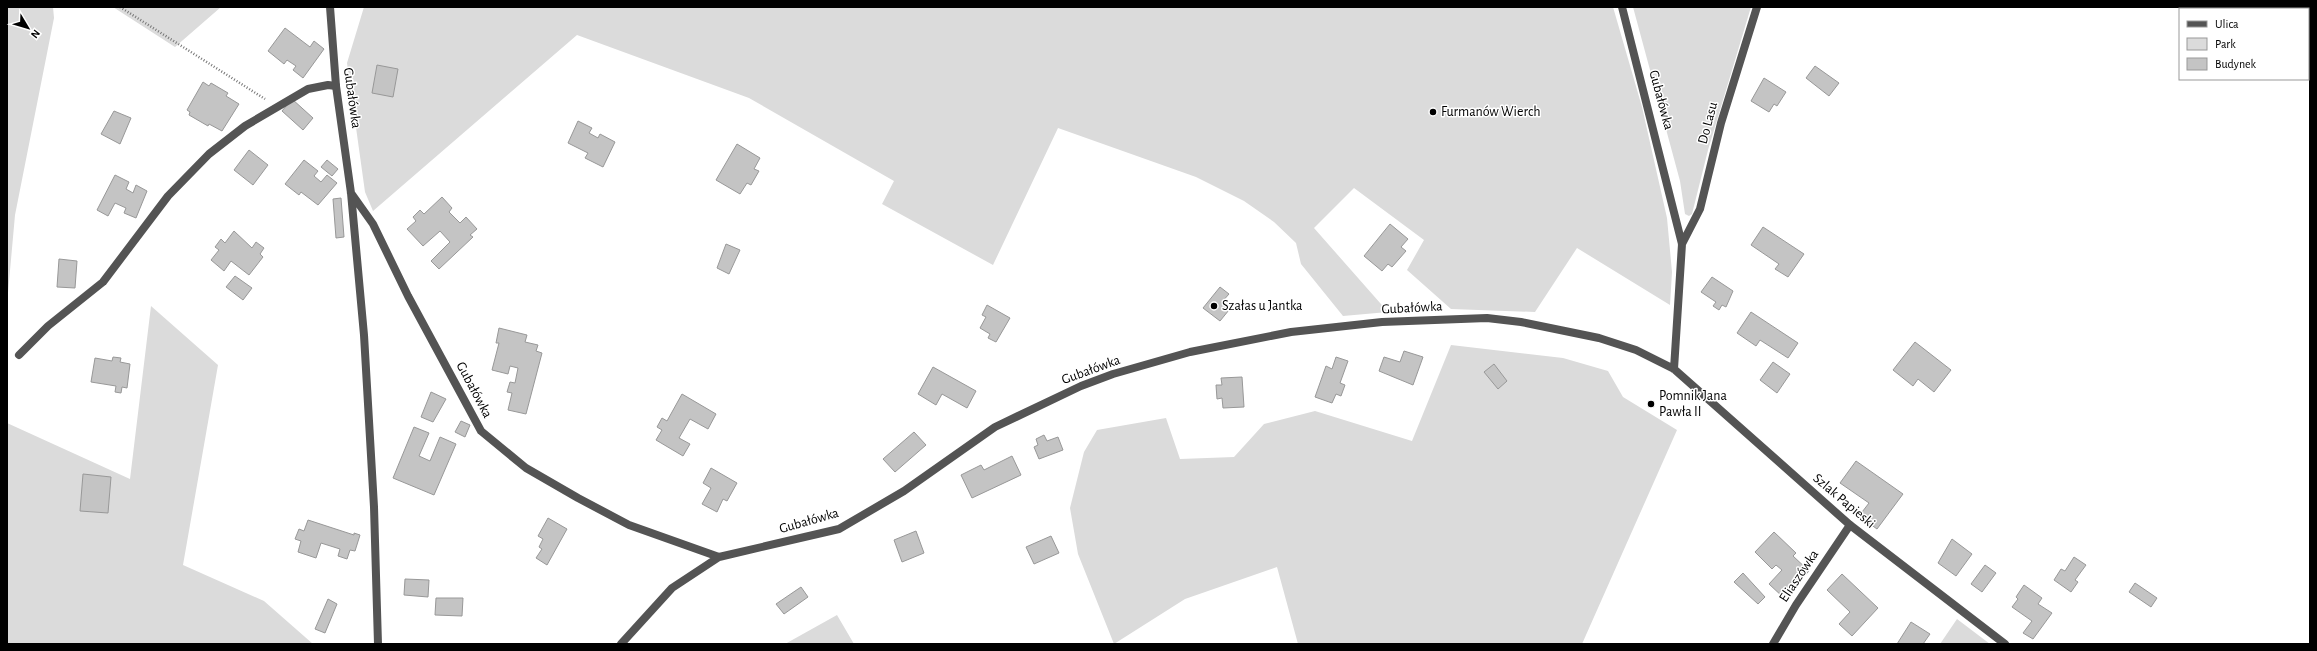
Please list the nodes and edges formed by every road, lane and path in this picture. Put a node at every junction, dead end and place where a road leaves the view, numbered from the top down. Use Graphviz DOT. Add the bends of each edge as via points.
graph roads {
  1 [pos="120,7"];
  2 [pos="330,7"];
  3 [pos="1622,7"];
  4 [pos="1757,7"];
  5 [pos="336,86"];
  6 [pos="277,107"];
  7 [pos="351,193"];
  8 [pos="1682,244"];
  9 [pos="19,355"];
  10 [pos="1674,369"];
  11 [pos="1850,524"];
  12 [pos="718,557"];
  13 [pos="378,644"];
  14 [pos="621,644"];
  15 [pos="1773,644"];
  16 [pos="2005,644"];
  1 -- 6 [label="path"];
  2 -- 5 [label="street, Gubałówka"];
  3 -- 8 [label="street, Gubałówka"];
  4 -- 8 [label="street, Do Lasu" via="1722,122 1700,209"];
  5 -- 6 [label="street" via="308,89"];
  5 -- 7 [label="street, Gubałówka"];
  6 -- 9 [label="street" via="245,126 209,154 168,196 103,282 48,326"];
  7 -- 12 [label="street, Gubałówka" via="373,224 408,296 481,430 526,468 578,498 629,525"];
  7 -- 13 [label="street, Gubałówka" via="365,343"];
  8 -- 10 [label="street, Gubałówka"];
  10 -- 11 [label="street, Szlak Papieski"];
  10 -- 12 [label="street, Gubałówka" via="1636,350 1599,338 1494,319 1454,318 1382,322 1291,332 1190,352 1080,386 995,427 904,490 839,529"];
  11 -- 15 [label="street, Eliaszówka"];
  11 -- 16 [label="street, Szlak Papieski"];
  12 -- 14 [label="street" via="672,588"];
}
